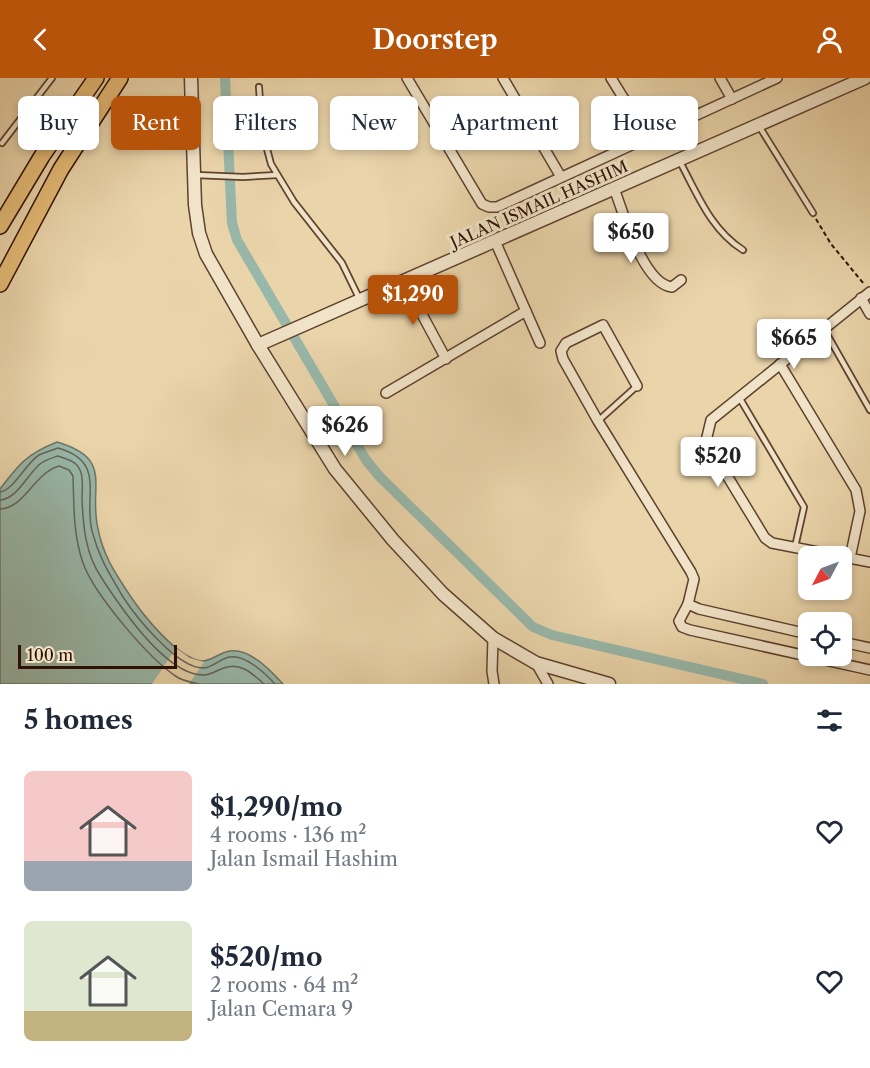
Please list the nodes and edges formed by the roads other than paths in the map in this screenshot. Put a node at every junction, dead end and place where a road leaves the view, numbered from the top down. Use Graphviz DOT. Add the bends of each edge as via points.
graph roads {
  1 [pos="52,78"];
  2 [pos="96,78"];
  3 [pos="120,78"];
  4 [pos="191,78"];
  5 [pos="407,78"];
  6 [pos="503,78"];
  7 [pos="611,78"];
  8 [pos="720,78"];
  9 [pos="777,78"];
  10 [pos="865,78"];
  11 [pos="259,87"];
  12 [pos="622,96"];
  13 [pos="732,99"];
  14 [pos="698,115"];
  15 [pos="758,125"];
  16 [pos="2,143"];
  17 [pos="621,150"];
  18 [pos="679,160"];
  19 [pos="277,175"];
  20 [pos="193,176"];
  21 [pos="561,177"];
  22 [pos="614,188"];
  23 [pos="813,213"];
  24 [pos="0,226"];
  25 [pos="495,241"];
  26 [pos="743,250"];
  27 [pos="681,280"];
  28 [pos="404,281"];
  29 [pos="0,284"];
  30 [pos="870,292"];
  31 [pos="861,298"];
  32 [pos="360,300"];
  33 [pos="526,311"];
  34 [pos="870,314"];
  35 [pos="823,328"];
  36 [pos="540,343"];
  37 [pos="258,345"];
  38 [pos="446,359"];
  39 [pos="780,364"];
  40 [pos="637,386"];
  41 [pos="386,393"];
  42 [pos="739,397"];
  43 [pos="870,410"];
  44 [pos="598,421"];
  45 [pos="795,547"];
  46 [pos="798,548"];
  47 [pos="852,549"];
  48 [pos="852,558"];
  49 [pos="870,562"];
  50 [pos="688,604"];
  51 [pos="798,632"];
  52 [pos="493,638"];
  53 [pos="852,644"];
  54 [pos="870,648"];
  55 [pos="798,653"];
  56 [pos="536,663"];
  57 [pos="852,666"];
  58 [pos="870,670"];
  59 [pos="494,684"];
  60 [pos="548,684"];
  61 [pos="609,684"];
  1 -- 16 [label="lane"];
  2 -- 24 [label="main road"];
  3 -- 29 [label="main road" via="61,169"];
  4 -- 20 [label="street"];
  5 -- 21 [label="street" via="482,204 497,207"];
  6 -- 21 [label="street"];
  7 -- 12 [label="street"];
  8 -- 13 [label="street"];
  9 -- 13 [label="street"];
  10 -- 15 [label="street, JALAN ISMAIL HASHIM"];
  11 -- 19 [label="lane" via="262,130"];
  13 -- 14 [label="street"];
  15 -- 18 [label="street, JALAN ISMAIL HASHIM"];
  15 -- 23 [label="lane"];
  17 -- 21 [label="street"];
  18 -- 22 [label="street, JALAN ISMAIL HASHIM"];
  18 -- 26 [label="lane" via="715,227"];
  19 -- 20 [label="lane"];
  19 -- 32 [label="lane" via="342,263"];
  20 -- 37 [label="street" via="199,233 206,254"];
  22 -- 25 [label="street, JALAN ISMAIL HASHIM"];
  22 -- 27 [label="street" via="633,244 656,278 666,286"];
  25 -- 28 [label="street, JALAN ISMAIL HASHIM"];
  25 -- 33 [label="street"];
  28 -- 32 [label="street, JALAN ISMAIL HASHIM"];
  28 -- 38 [label="street"];
  30 -- 31 [label="street"];
  31 -- 34 [label="street"];
  31 -- 35 [label="street"];
  32 -- 37 [label="street, JALAN ISMAIL HASHIM"];
  33 -- 36 [label="street"];
  33 -- 38 [label="street"];
  35 -- 39 [label="street"];
  35 -- 43 [label="lane"];
  37 -- 52 [label="street" via="352,491 443,594"];
  38 -- 41 [label="street"];
  39 -- 42 [label="street"];
  39 -- 47 [label="street" via="856,490 860,511"];
  40 -- 44 [label="lane"];
  40 -- 44 [label="street" via="603,325 566,343 561,351 563,358"];
  42 -- 45 [label="lane" via="804,507"];
  42 -- 45 [label="street" via="711,420 706,441 760,532 772,543"];
  44 -- 50 [label="street" via="692,572"];
  45 -- 46 [label="street"];
  48 -- 49 [label="street"];
  50 -- 51 [label="street"];
  50 -- 55 [label="street" via="679,621 682,627"];
  52 -- 56 [label="street"];
  52 -- 59 [label="street"];
  53 -- 54 [label="street"];
  56 -- 60 [label="street"];
  56 -- 61 [label="street"];
  57 -- 58 [label="street"];
}
